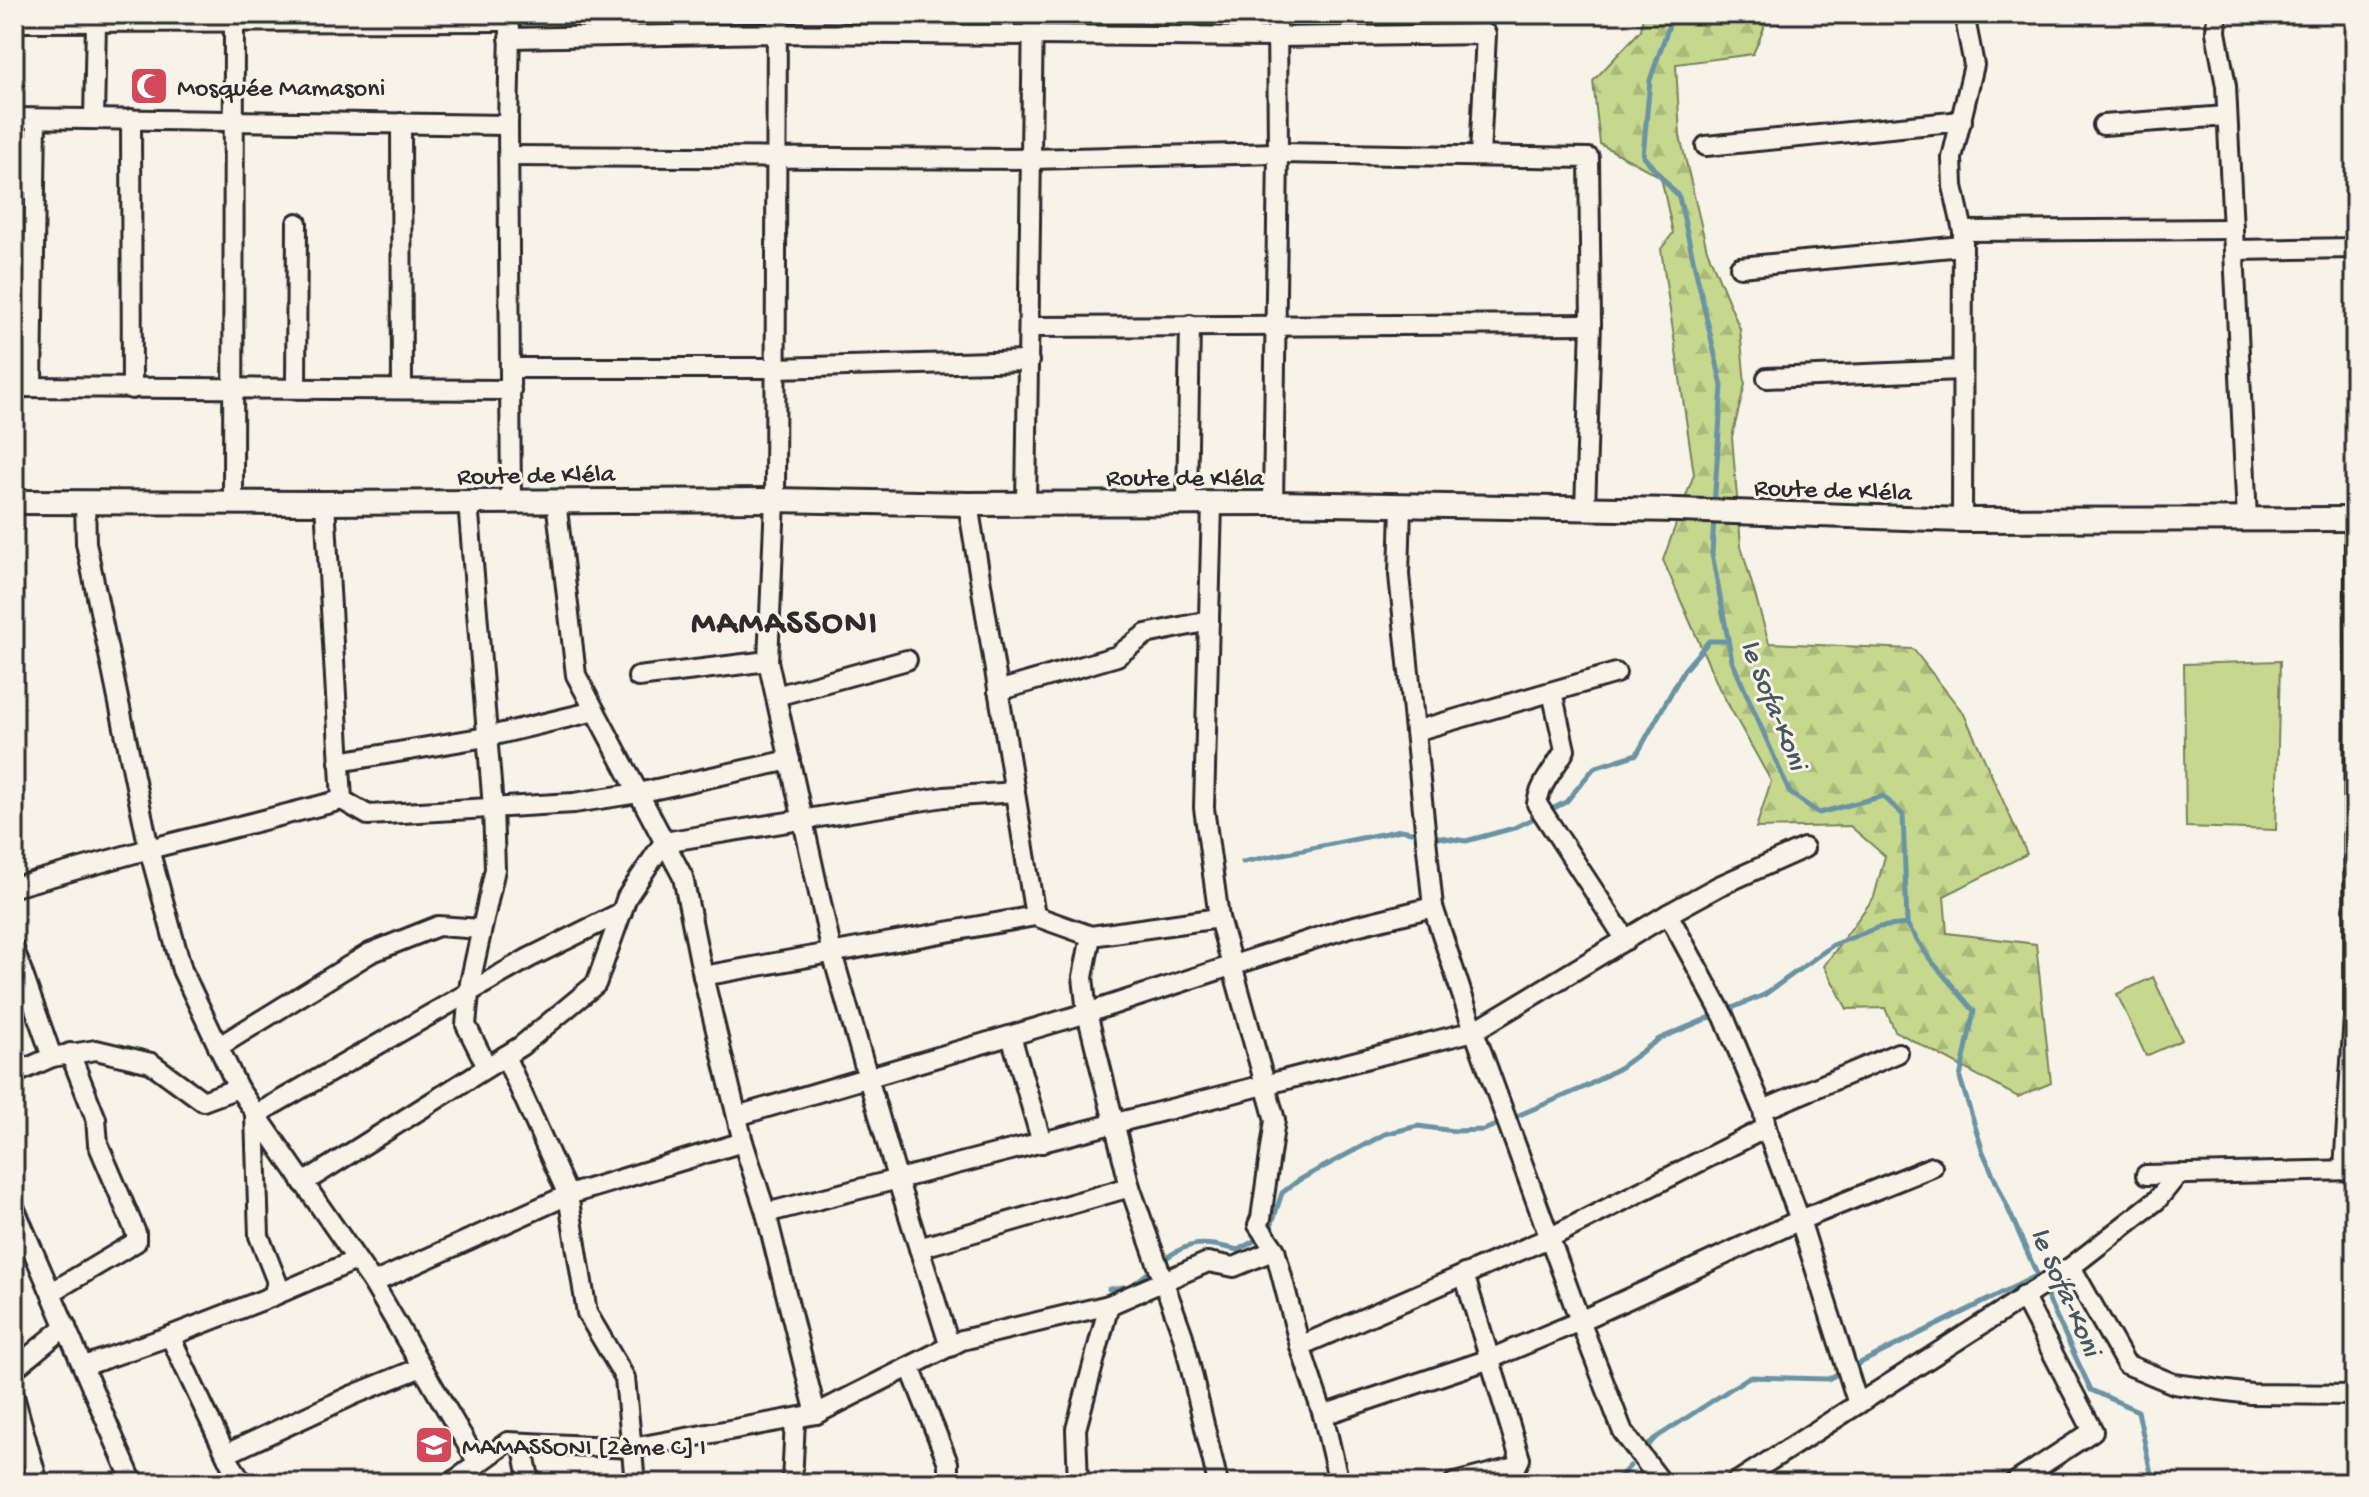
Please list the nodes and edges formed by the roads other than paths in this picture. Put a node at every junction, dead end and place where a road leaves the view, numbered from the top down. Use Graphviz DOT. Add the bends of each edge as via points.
graph roads {
  1 [pos="1033,14"];
  2 [pos="1277,14"];
  3 [pos="1964,14"];
  4 [pos="2217,14"];
  5 [pos="131,17"];
  6 [pos="234,17"];
  7 [pos="304,18"];
  8 [pos="402,18"];
  9 [pos="26,19"];
  10 [pos="96,22"];
  11 [pos="777,23"];
  12 [pos="510,24"];
  13 [pos="1033,36"];
  14 [pos="1277,37"];
  15 [pos="2227,116"];
  16 [pos="14,118"];
  17 [pos="36,119"];
  18 [pos="94,119"];
  19 [pos="131,119"];
  20 [pos="232,119"];
  21 [pos="1962,121"];
  22 [pos="401,123"];
  23 [pos="508,125"];
  24 [pos="2103,125"];
  25 [pos="1706,146"];
  26 [pos="1278,153"];
  27 [pos="509,156"];
  28 [pos="1480,156"];
  29 [pos="776,159"];
  30 [pos="1030,159"];
  31 [pos="297,223"];
  32 [pos="2233,229"];
  33 [pos="1963,238"];
  34 [pos="2355,248"];
  35 [pos="2234,250"];
  36 [pos="1740,267"];
  37 [pos="1591,324"];
  38 [pos="1190,325"];
  39 [pos="1275,325"];
  40 [pos="1029,327"];
  41 [pos="1029,361"];
  42 [pos="511,368"];
  43 [pos="776,368"];
  44 [pos="1961,370"];
  45 [pos="1767,378"];
  46 [pos="23,387"];
  47 [pos="402,387"];
  48 [pos="296,388"];
  49 [pos="132,389"];
  50 [pos="231,389"];
  51 [pos="511,390"];
  52 [pos="556,500"];
  53 [pos="775,500"];
  54 [pos="233,501"];
  55 [pos="511,501"];
  56 [pos="14,502"];
  57 [pos="85,502"];
  58 [pos="468,502"];
  59 [pos="325,503"];
  60 [pos="1187,503"];
  61 [pos="1273,503"];
  62 [pos="968,504"];
  63 [pos="1026,504"];
  64 [pos="1212,504"];
  65 [pos="1401,506"];
  66 [pos="1585,510"];
  67 [pos="2247,519"];
  68 [pos="2355,519"];
  69 [pos="1962,520"];
  70 [pos="1209,621"];
  71 [pos="907,660"];
  72 [pos="768,661"];
  73 [pos="1616,673"];
  74 [pos="638,677"];
  75 [pos="998,691"];
  76 [pos="1552,692"];
  77 [pos="776,696"];
  78 [pos="595,711"];
  79 [pos="1415,731"];
  80 [pos="486,737"];
  81 [pos="790,760"];
  82 [pos="339,762"];
  83 [pos="1015,792"];
  84 [pos="638,793"];
  85 [pos="342,800"];
  86 [pos="493,807"];
  87 [pos="803,820"];
  88 [pos="664,842"];
  89 [pos="1804,848"];
  90 [pos="149,849"];
  91 [pos="14,887"];
  92 [pos="1433,907"];
  93 [pos="622,912"];
  94 [pos="1668,914"];
  95 [pos="1035,916"];
  96 [pos="1219,918"];
  97 [pos="481,929"];
  98 [pos="1091,936"];
  99 [pos="1626,940"];
  100 [pos="14,949"];
  101 [pos="832,953"];
  102 [pos="1232,966"];
  103 [pos="703,976"];
  104 [pos="469,992"];
  105 [pos="1087,1013"];
  106 [pos="1474,1031"];
  107 [pos="1011,1036"];
  108 [pos="218,1047"];
  109 [pos="1898,1053"];
  110 [pos="61,1055"];
  111 [pos="505,1056"];
  112 [pos="487,1067"];
  113 [pos="14,1074"];
  114 [pos="870,1078"];
  115 [pos="1266,1086"];
  116 [pos="238,1088"];
  117 [pos="255,1115"];
  118 [pos="737,1116"];
  119 [pos="1764,1119"];
  120 [pos="1116,1125"];
  121 [pos="743,1142"];
  122 [pos="1042,1143"];
  123 [pos="1932,1167"];
  124 [pos="2350,1170"];
  125 [pos="2178,1174"];
  126 [pos="2146,1175"];
  127 [pos="897,1178"];
  128 [pos="303,1183"];
  129 [pos="1130,1187"];
  130 [pos="568,1195"];
  131 [pos="14,1207"];
  132 [pos="766,1213"];
  133 [pos="1800,1220"];
  134 [pos="1551,1237"];
  135 [pos="1269,1240"];
  136 [pos="22,1247"];
  137 [pos="919,1248"];
  138 [pos="356,1260"];
  139 [pos="2071,1267"];
  140 [pos="1160,1270"];
  141 [pos="1464,1274"];
  142 [pos="373,1283"];
  143 [pos="52,1292"];
  144 [pos="273,1296"];
  145 [pos="2023,1296"];
  146 [pos="1109,1305"];
  147 [pos="1580,1321"];
  148 [pos="66,1326"];
  149 [pos="170,1336"];
  150 [pos="1300,1346"];
  151 [pos="950,1347"];
  152 [pos="1490,1359"];
  153 [pos="84,1366"];
  154 [pos="422,1367"];
  155 [pos="910,1367"];
  156 [pos="14,1369"];
  157 [pos="2355,1395"];
  158 [pos="14,1396"];
  159 [pos="1858,1404"];
  160 [pos="816,1414"];
  161 [pos="1323,1415"];
  162 [pos="795,1420"];
  163 [pos="522,1443"];
  164 [pos="632,1448"];
  165 [pos="226,1454"];
  166 [pos="22,1461"];
  167 [pos="478,1463"];
  168 [pos="38,1483"];
  169 [pos="133,1483"];
  170 [pos="243,1483"];
  171 [pos="451,1483"];
  172 [pos="530,1483"];
  173 [pos="635,1483"];
  174 [pos="792,1483"];
  175 [pos="945,1483"];
  176 [pos="1078,1483"];
  177 [pos="1218,1483"];
  178 [pos="1339,1483"];
  179 [pos="1454,1483"];
  180 [pos="1662,1483"];
  181 [pos="1735,1483"];
  182 [pos="2014,1483"];
  1 -- 13 [label="street"];
  2 -- 14 [label="street"];
  3 -- 21 [label="street" via="1974,65"];
  4 -- 15 [label="street"];
  5 -- 6 [label="street"];
  5 -- 10 [label="street"];
  6 -- 7 [label="street"];
  6 -- 20 [label="street"];
  7 -- 8 [label="street"];
  8 -- 12 [label="street"];
  9 -- 10 [label="street"];
  10 -- 18 [label="street"];
  11 -- 12 [label="street"];
  11 -- 13 [label="street"];
  11 -- 29 [label="street"];
  12 -- 23 [label="street"];
  13 -- 14 [label="street"];
  13 -- 30 [label="street"];
  14 -- 26 [label="street"];
  14 -- 28 [label="street" via="1486,34"];
  15 -- 24 [label="street"];
  15 -- 32 [label="street"];
  16 -- 17 [label="street"];
  17 -- 18 [label="street"];
  17 -- 46 [label="street"];
  18 -- 19 [label="street"];
  19 -- 20 [label="street"];
  19 -- 49 [label="street"];
  20 -- 22 [label="street"];
  20 -- 50 [label="street"];
  21 -- 25 [label="street"];
  21 -- 33 [label="street" via="1952,158"];
  22 -- 23 [label="street"];
  22 -- 47 [label="street"];
  23 -- 27 [label="street"];
  26 -- 28 [label="street"];
  26 -- 30 [label="street"];
  26 -- 39 [label="street"];
  27 -- 29 [label="street"];
  27 -- 42 [label="street"];
  28 -- 37 [label="street" via="1589,158"];
  29 -- 30 [label="street"];
  29 -- 43 [label="street"];
  30 -- 40 [label="street"];
  31 -- 48 [label="street"];
  32 -- 33 [label="street"];
  32 -- 35 [label="street"];
  33 -- 36 [label="street"];
  33 -- 44 [label="street"];
  34 -- 35 [label="street"];
  35 -- 67 [label="street"];
  37 -- 39 [label="street"];
  37 -- 66 [label="street"];
  38 -- 39 [label="street"];
  38 -- 40 [label="street"];
  38 -- 60 [label="street"];
  39 -- 61 [label="street"];
  40 -- 41 [label="street"];
  41 -- 43 [label="street"];
  41 -- 63 [label="street"];
  42 -- 43 [label="street"];
  42 -- 51 [label="street"];
  43 -- 53 [label="street"];
  44 -- 45 [label="street"];
  44 -- 69 [label="street"];
  46 -- 49 [label="street"];
  47 -- 48 [label="street"];
  47 -- 51 [label="street"];
  48 -- 50 [label="street"];
  49 -- 50 [label="street"];
  50 -- 54 [label="street"];
  51 -- 55 [label="street"];
  52 -- 53 [label="main road, Route de Kléla"];
  52 -- 55 [label="main road, Route de Kléla"];
  52 -- 78 [label="street" via="576,675"];
  53 -- 62 [label="main road, Route de Kléla"];
  53 -- 72 [label="street"];
  54 -- 57 [label="main road, Route de Kléla"];
  54 -- 59 [label="main road, Route de Kléla"];
  55 -- 58 [label="main road, Route de Kléla"];
  56 -- 57 [label="main road, Route de Kléla"];
  57 -- 90 [label="street" via="86,543"];
  58 -- 59 [label="main road, Route de Kléla"];
  58 -- 80 [label="street"];
  59 -- 82 [label="street"];
  60 -- 63 [label="main road, Route de Kléla"];
  60 -- 64 [label="main road, Route de Kléla"];
  61 -- 64 [label="main road, Route de Kléla"];
  61 -- 65 [label="main road, Route de Kléla"];
  62 -- 63 [label="main road, Route de Kléla"];
  62 -- 75 [label="street"];
  64 -- 70 [label="street"];
  65 -- 66 [label="main road, Route de Kléla"];
  65 -- 79 [label="street" via="1399,575"];
  66 -- 69 [label="main road, Route de Kléla"];
  67 -- 68 [label="main road, Route de Kléla"];
  67 -- 69 [label="main road, Route de Kléla"];
  68 -- 124 [label="street"];
  70 -- 75 [label="street" via="1146,634 1117,656"];
  70 -- 96 [label="street" via="1204,808"];
  71 -- 77 [label="street"];
  72 -- 74 [label="street"];
  72 -- 77 [label="street"];
  73 -- 76 [label="street"];
  75 -- 83 [label="street"];
  76 -- 79 [label="street"];
  76 -- 99 [label="street" via="1565,750 1538,791 1537,804"];
  77 -- 81 [label="street"];
  78 -- 80 [label="street"];
  78 -- 84 [label="street"];
  79 -- 92 [label="street"];
  80 -- 82 [label="street"];
  80 -- 86 [label="street"];
  81 -- 84 [label="street"];
  81 -- 87 [label="street"];
  82 -- 85 [label="street"];
  83 -- 87 [label="street" via="944,797"];
  83 -- 95 [label="street"];
  84 -- 86 [label="street"];
  84 -- 88 [label="street"];
  85 -- 86 [label="street" via="368,815"];
  85 -- 90 [label="street"];
  86 -- 97 [label="street" via="495,869"];
  87 -- 88 [label="street"];
  87 -- 101 [label="street"];
  88 -- 93 [label="street"];
  88 -- 103 [label="street" via="683,877"];
  89 -- 94 [label="street"];
  90 -- 91 [label="street"];
  90 -- 108 [label="street" via="182,970"];
  92 -- 102 [label="street" via="1347,928"];
  92 -- 106 [label="street"];
  93 -- 104 [label="street"];
  93 -- 111 [label="street" via="596,984"];
  94 -- 99 [label="street"];
  94 -- 119 [label="street" via="1721,1011"];
  95 -- 98 [label="street"];
  95 -- 101 [label="street"];
  96 -- 98 [label="street"];
  96 -- 102 [label="street"];
  97 -- 104 [label="street"];
  97 -- 108 [label="street" via="438,926 370,953"];
  98 -- 105 [label="street" via="1083,977"];
  99 -- 106 [label="street"];
  100 -- 110 [label="street"];
  101 -- 103 [label="street"];
  101 -- 114 [label="street"];
  102 -- 105 [label="street"];
  102 -- 115 [label="street"];
  103 -- 118 [label="street"];
  104 -- 112 [label="street" via="466,1025"];
  104 -- 117 [label="street"];
  105 -- 107 [label="street"];
  105 -- 120 [label="street"];
  106 -- 115 [label="street"];
  106 -- 134 [label="street"];
  107 -- 114 [label="street"];
  107 -- 122 [label="street"];
  108 -- 116 [label="street"];
  109 -- 119 [label="street"];
  110 -- 113 [label="street"];
  110 -- 116 [label="street" via="96,1050 151,1063 203,1101"];
  110 -- 143 [label="street" via="96,1119 98,1144 136,1242"];
  111 -- 112 [label="street"];
  111 -- 130 [label="street"];
  112 -- 128 [label="street"];
  114 -- 118 [label="street"];
  114 -- 127 [label="street"];
  115 -- 120 [label="street"];
  115 -- 135 [label="street" via="1275,1120 1258,1225"];
  116 -- 117 [label="street"];
  117 -- 128 [label="street"];
  117 -- 144 [label="street" via="259,1236 277,1282"];
  118 -- 121 [label="street"];
  119 -- 133 [label="street"];
  119 -- 134 [label="street"];
  120 -- 122 [label="street"];
  120 -- 129 [label="street"];
  121 -- 130 [label="street"];
  121 -- 132 [label="street"];
  122 -- 127 [label="street"];
  123 -- 133 [label="street"];
  124 -- 125 [label="street"];
  125 -- 126 [label="street"];
  125 -- 139 [label="street" via="2157,1200"];
  127 -- 132 [label="street"];
  127 -- 137 [label="street"];
  128 -- 138 [label="street"];
  129 -- 137 [label="street"];
  129 -- 140 [label="street"];
  130 -- 142 [label="street"];
  130 -- 164 [label="street" via="587,1313 625,1378"];
  131 -- 136 [label="street"];
  132 -- 160 [label="street"];
  133 -- 147 [label="street"];
  133 -- 159 [label="street"];
  134 -- 141 [label="street"];
  134 -- 147 [label="street"];
  135 -- 140 [label="street" via="1234,1267 1208,1262"];
  135 -- 150 [label="street"];
  136 -- 143 [label="street"];
  137 -- 151 [label="street"];
  138 -- 142 [label="street"];
  138 -- 144 [label="street"];
  139 -- 145 [label="street"];
  139 -- 157 [label="street" via="2126,1364 2174,1384 2251,1394"];
  140 -- 146 [label="street"];
  140 -- 177 [label="street" via="1183,1336"];
  141 -- 150 [label="street"];
  141 -- 152 [label="street"];
  142 -- 154 [label="street"];
  143 -- 148 [label="street"];
  144 -- 149 [label="street"];
  145 -- 159 [label="street"];
  145 -- 182 [label="street" via="2093,1431"];
  146 -- 151 [label="street"];
  146 -- 176 [label="street" via="1076,1429"];
  147 -- 152 [label="street"];
  147 -- 180 [label="street" via="1623,1432"];
  148 -- 153 [label="street"];
  148 -- 156 [label="street"];
  149 -- 153 [label="street"];
  149 -- 165 [label="street"];
  150 -- 161 [label="street"];
  151 -- 155 [label="street"];
  152 -- 161 [label="street"];
  152 -- 179 [label="street" via="1520,1459 1506,1472"];
  153 -- 169 [label="street"];
  154 -- 165 [label="street"];
  154 -- 167 [label="street"];
  155 -- 160 [label="street"];
  155 -- 175 [label="street" via="948,1463"];
  158 -- 166 [label="street"];
  159 -- 181 [label="street"];
  160 -- 162 [label="street"];
  161 -- 178 [label="street"];
  162 -- 164 [label="street"];
  162 -- 174 [label="street"];
  163 -- 164 [label="street"];
  163 -- 167 [label="street" via="508,1442"];
  163 -- 172 [label="street"];
  164 -- 173 [label="street"];
  165 -- 170 [label="street"];
  166 -- 168 [label="street"];
  167 -- 171 [label="street"];
}
